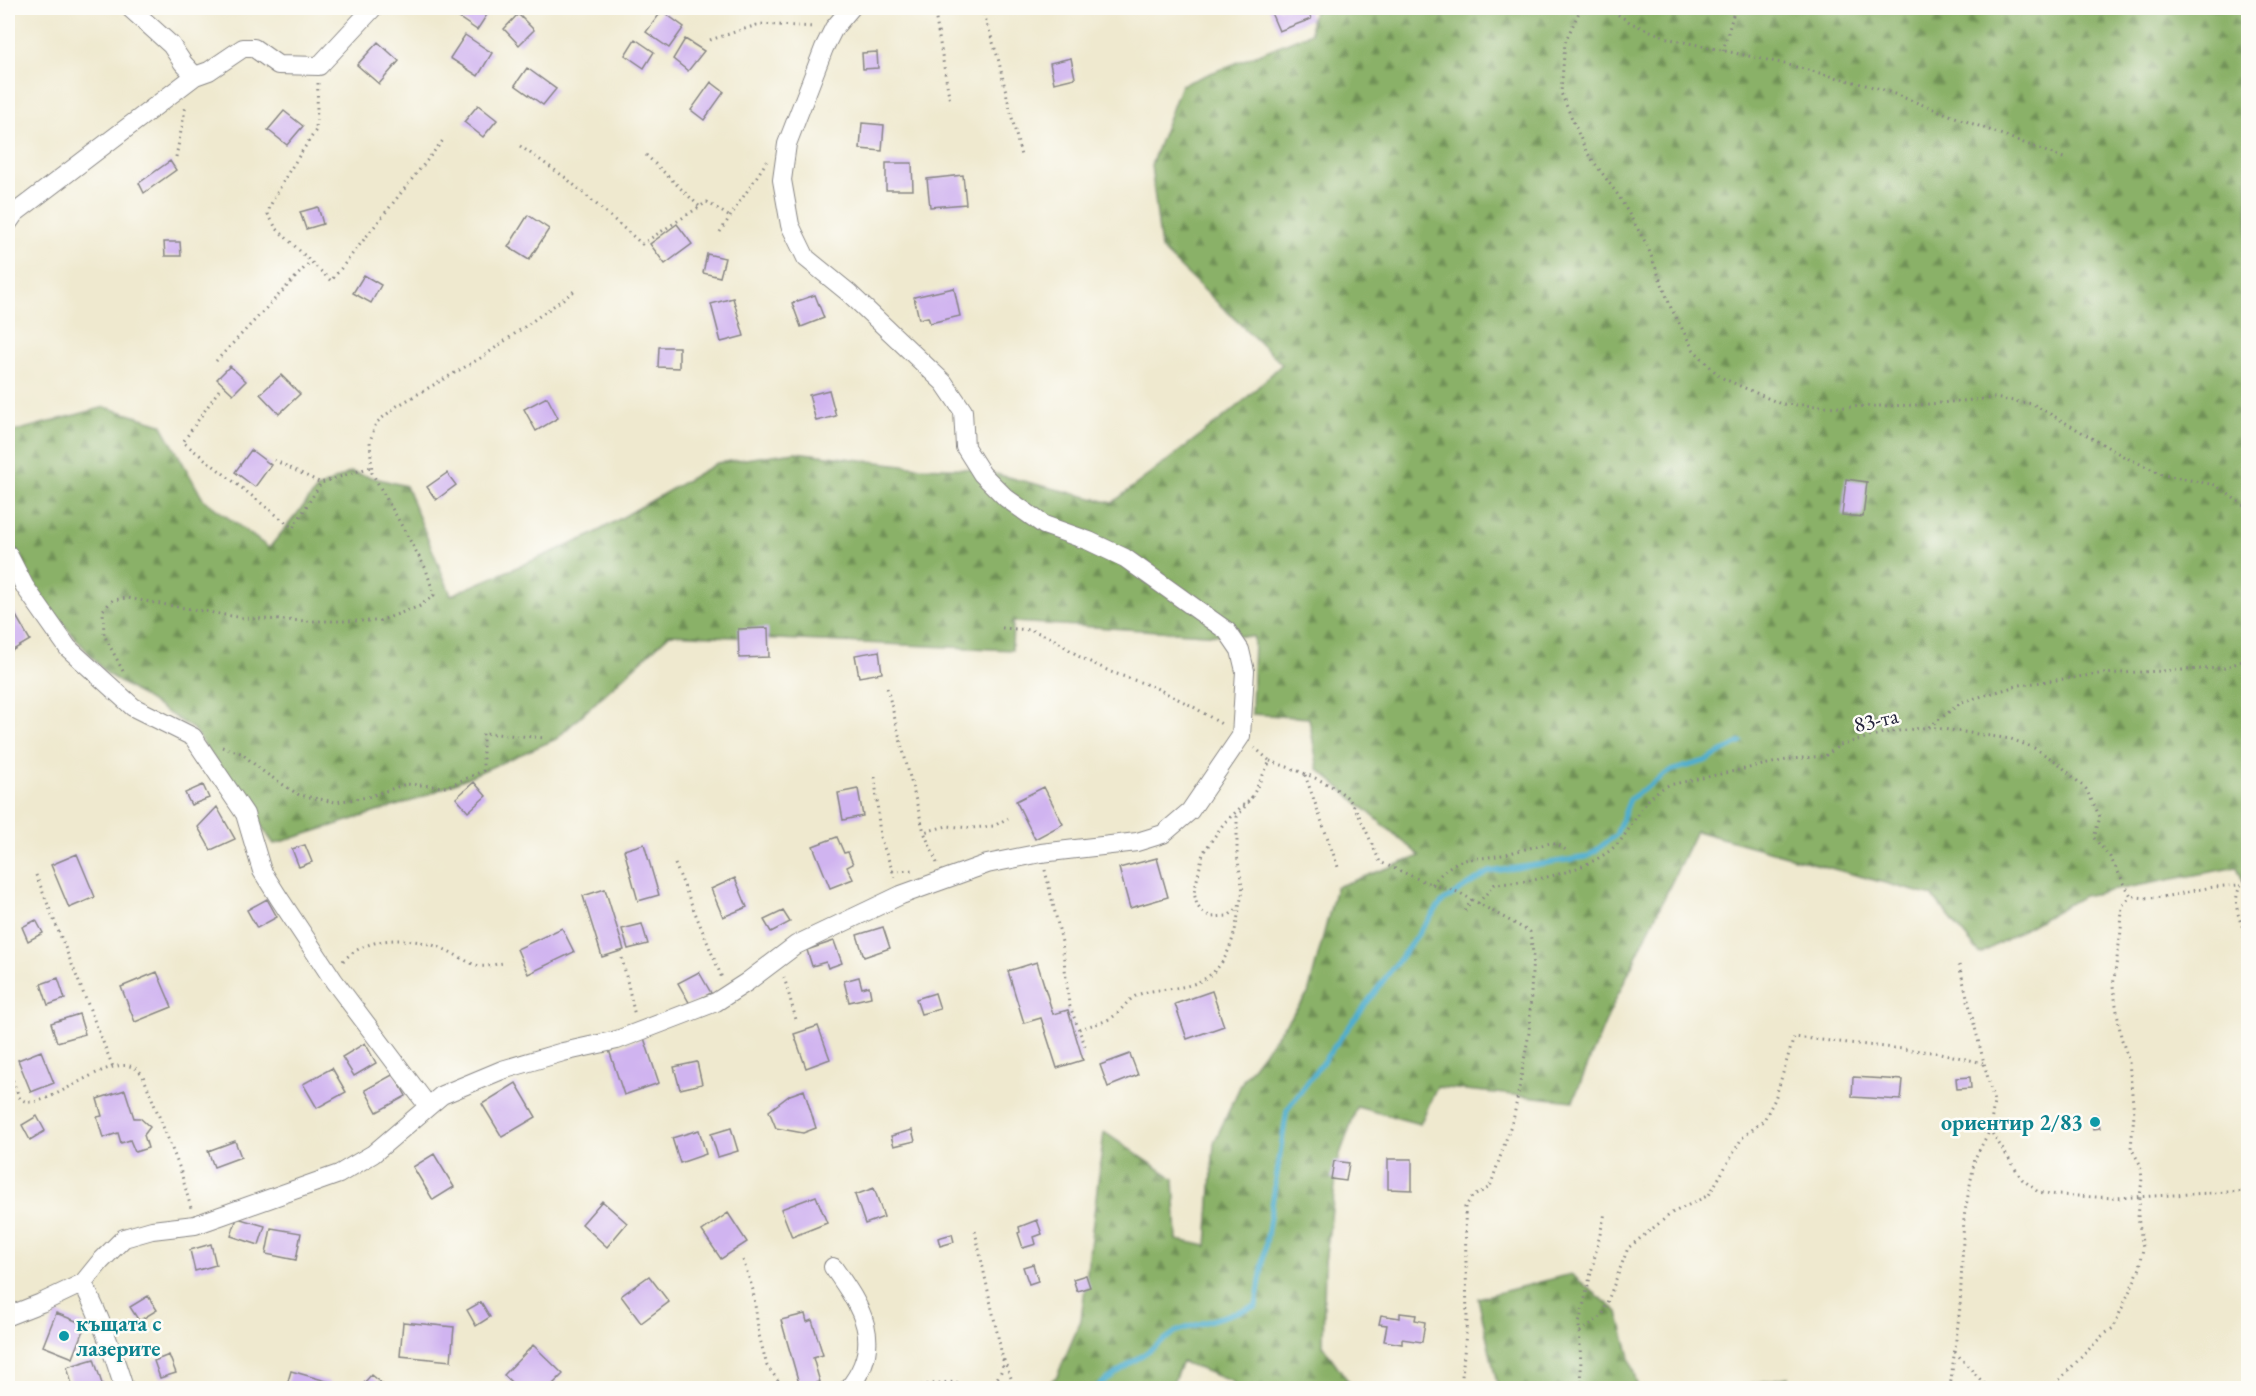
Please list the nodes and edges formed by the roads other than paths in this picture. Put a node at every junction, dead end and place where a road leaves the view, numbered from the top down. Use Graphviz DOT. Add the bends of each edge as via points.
graph roads {
  1 [pos="130,8"];
  2 [pos="372,8"];
  3 [pos="850,8"];
  4 [pos="195,76"];
  5 [pos="8,224"];
  6 [pos="8,554"];
  7 [pos="428,1106"];
  8 [pos="833,1267"];
  9 [pos="83,1283"];
  10 [pos="8,1316"];
  11 [pos="124,1389"];
  12 [pos="849,1389"];
  1 -- 4 [label="street" via="171,45"];
  2 -- 4 [label="street" via="319,66 278,66 255,48 243,48"];
  3 -- 7 [label="street" via="834,28 787,144 783,180 790,225 806,258 944,383 963,411 965,447 982,474 1006,498 1044,525 1125,558 1227,631 1240,650 1245,671 1241,736 1190,811 1163,834 1137,842 1041,853 987,864 901,895 796,945 716,1002 618,1040 502,1070 442,1095"];
  4 -- 5 [label="street" via="15,213"];
  6 -- 7 [label="street" via="25,587 68,648 133,707 193,737 245,814 262,871 334,981"];
  7 -- 9 [label="street" via="374,1155 339,1174 195,1225 124,1238"];
  8 -- 12 [label="street" via="854,1296 869,1343 864,1365"];
  9 -- 10 [label="street"];
  9 -- 11 [label="street" via="115,1357"];
}
